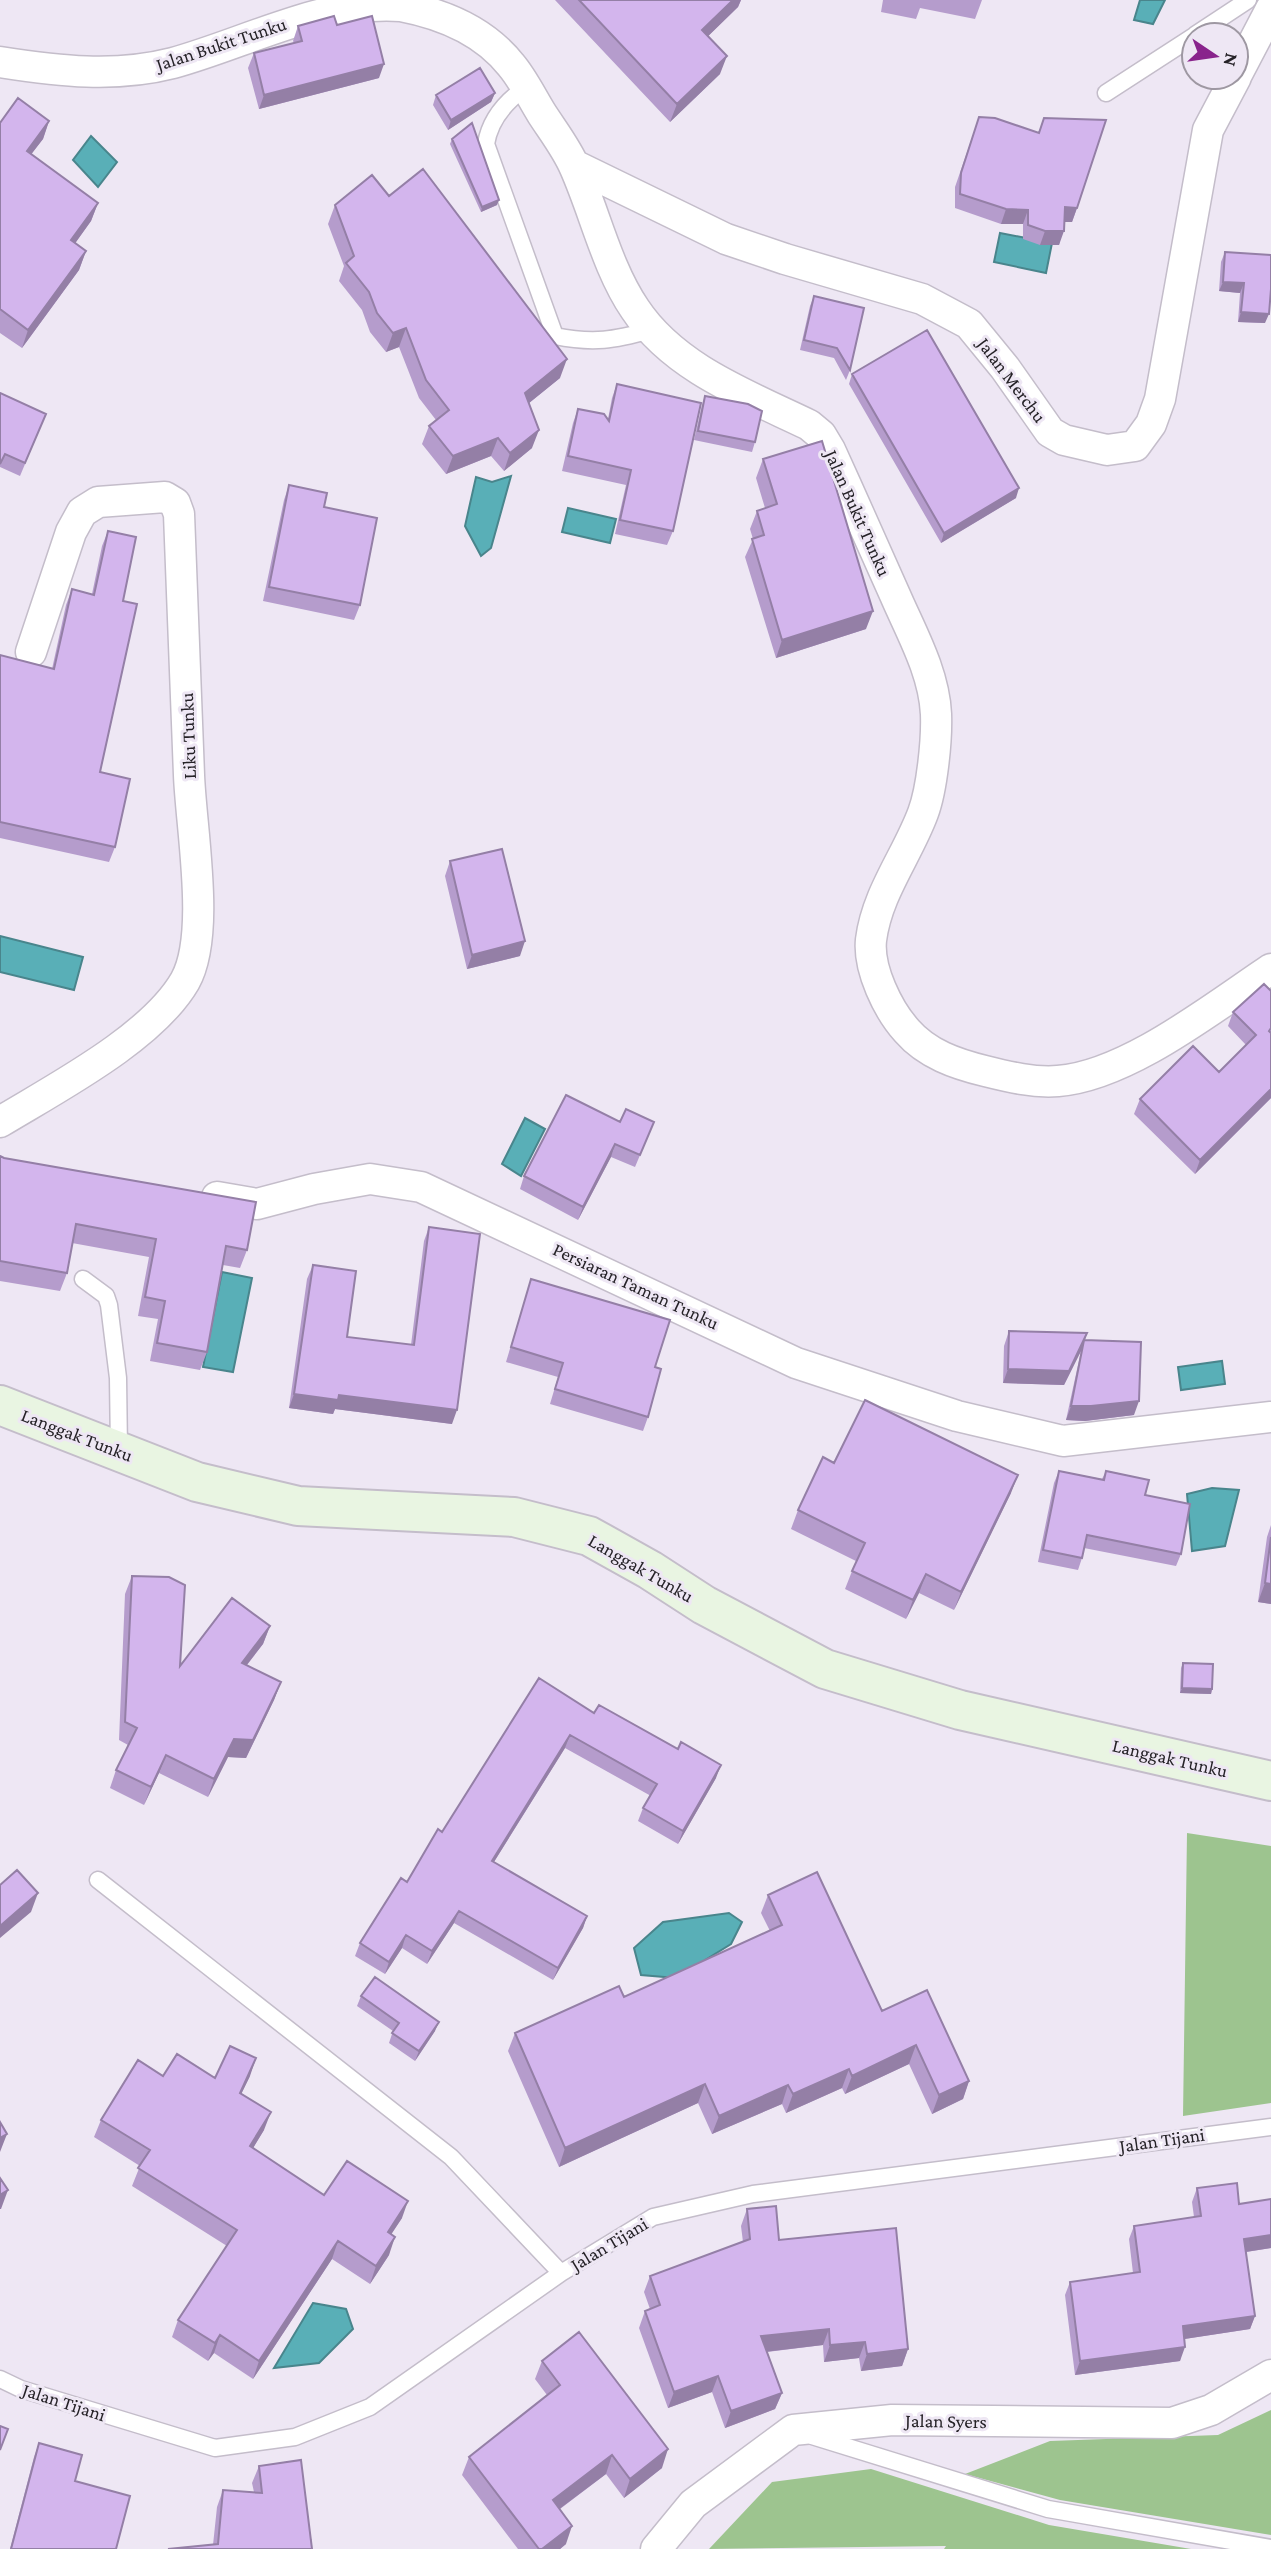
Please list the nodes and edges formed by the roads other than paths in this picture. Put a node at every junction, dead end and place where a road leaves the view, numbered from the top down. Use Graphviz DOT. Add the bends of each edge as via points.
graph roads {
  1 [pos="1248,0"];
  2 [pos="1271,9"];
  3 [pos="1216,21"];
  4 [pos="1180,44"];
  5 [pos="1250,50"];
  6 [pos="0,62"];
  7 [pos="526,88"];
  8 [pos="1229,91"];
  9 [pos="1106,93"];
  10 [pos="574,165"];
  11 [pos="651,330"];
  12 [pos="32,652"];
  13 [pos="1271,969"];
  14 [pos="0,1122"];
  15 [pos="190,1192"];
  16 [pos="83,1279"];
  17 [pos="0,1405"];
  18 [pos="1271,1417"];
  19 [pos="119,1451"];
  20 [pos="1271,1781"];
  21 [pos="97,1880"];
  22 [pos="1271,2127"];
  23 [pos="561,2273"];
  24 [pos="1271,2375"];
  25 [pos="0,2379"];
  26 [pos="793,2430"];
  27 [pos="1271,2548"];
  28 [pos="656,2549"];
  1 -- 3 [label="lane"];
  2 -- 5 [label="street, Jalan Merchu"];
  4 -- 9 [label="lane"];
  6 -- 7 [label="street, Jalan Bukit Tunku" via="65,72 129,71 173,62 333,7 389,5 454,20 511,64"];
  7 -- 10 [label="street, Jalan Bukit Tunku"];
  7 -- 11 [label="lane" via="494,118 486,144 555,336 609,341"];
  8 -- 10 [label="street, Jalan Merchu" via="1208,130 1160,399 1151,424 1135,446 1107,450 1050,432 969,324 942,308 726,239"];
  10 -- 11 [label="street, Jalan Bukit Tunku" via="620,282"];
  11 -- 13 [label="street, Jalan Bukit Tunku" via="710,376 821,435 924,661 936,712 924,812 884,895 871,943 883,996 917,1042 948,1060 1017,1079 1058,1081 1095,1074 1164,1041"];
  12 -- 14 [label="street, Liku Tunku" via="71,532 82,512 98,502 165,497 175,503 198,909 191,966 164,1009 115,1050"];
  15 -- 18 [label="street, Persiaran Taman Tunku" via="257,1204 370,1179 421,1187 796,1363 957,1416 1063,1441"];
  16 -- 19 [label="lane" via="106,1296 109,1305 118,1378"];
  17 -- 19 [label="street, Langgak Tunku"];
  19 -- 20 [label="street, Langgak Tunku" via="197,1482 298,1506 514,1517 589,1536 704,1605 825,1669 961,1710"];
  21 -- 23 [label="lane" via="451,2157"];
  22 -- 23 [label="lane, Jalan Tijani" via="753,2194 653,2217"];
  23 -- 25 [label="lane, Jalan Tijani" via="370,2407 295,2437 215,2448"];
  24 -- 26 [label="street, Jalan Syers" via="1211,2410 1172,2423 892,2420"];
  26 -- 27 [label="lane" via="1048,2509"];
  26 -- 28 [label="street" via="693,2504"];
}
